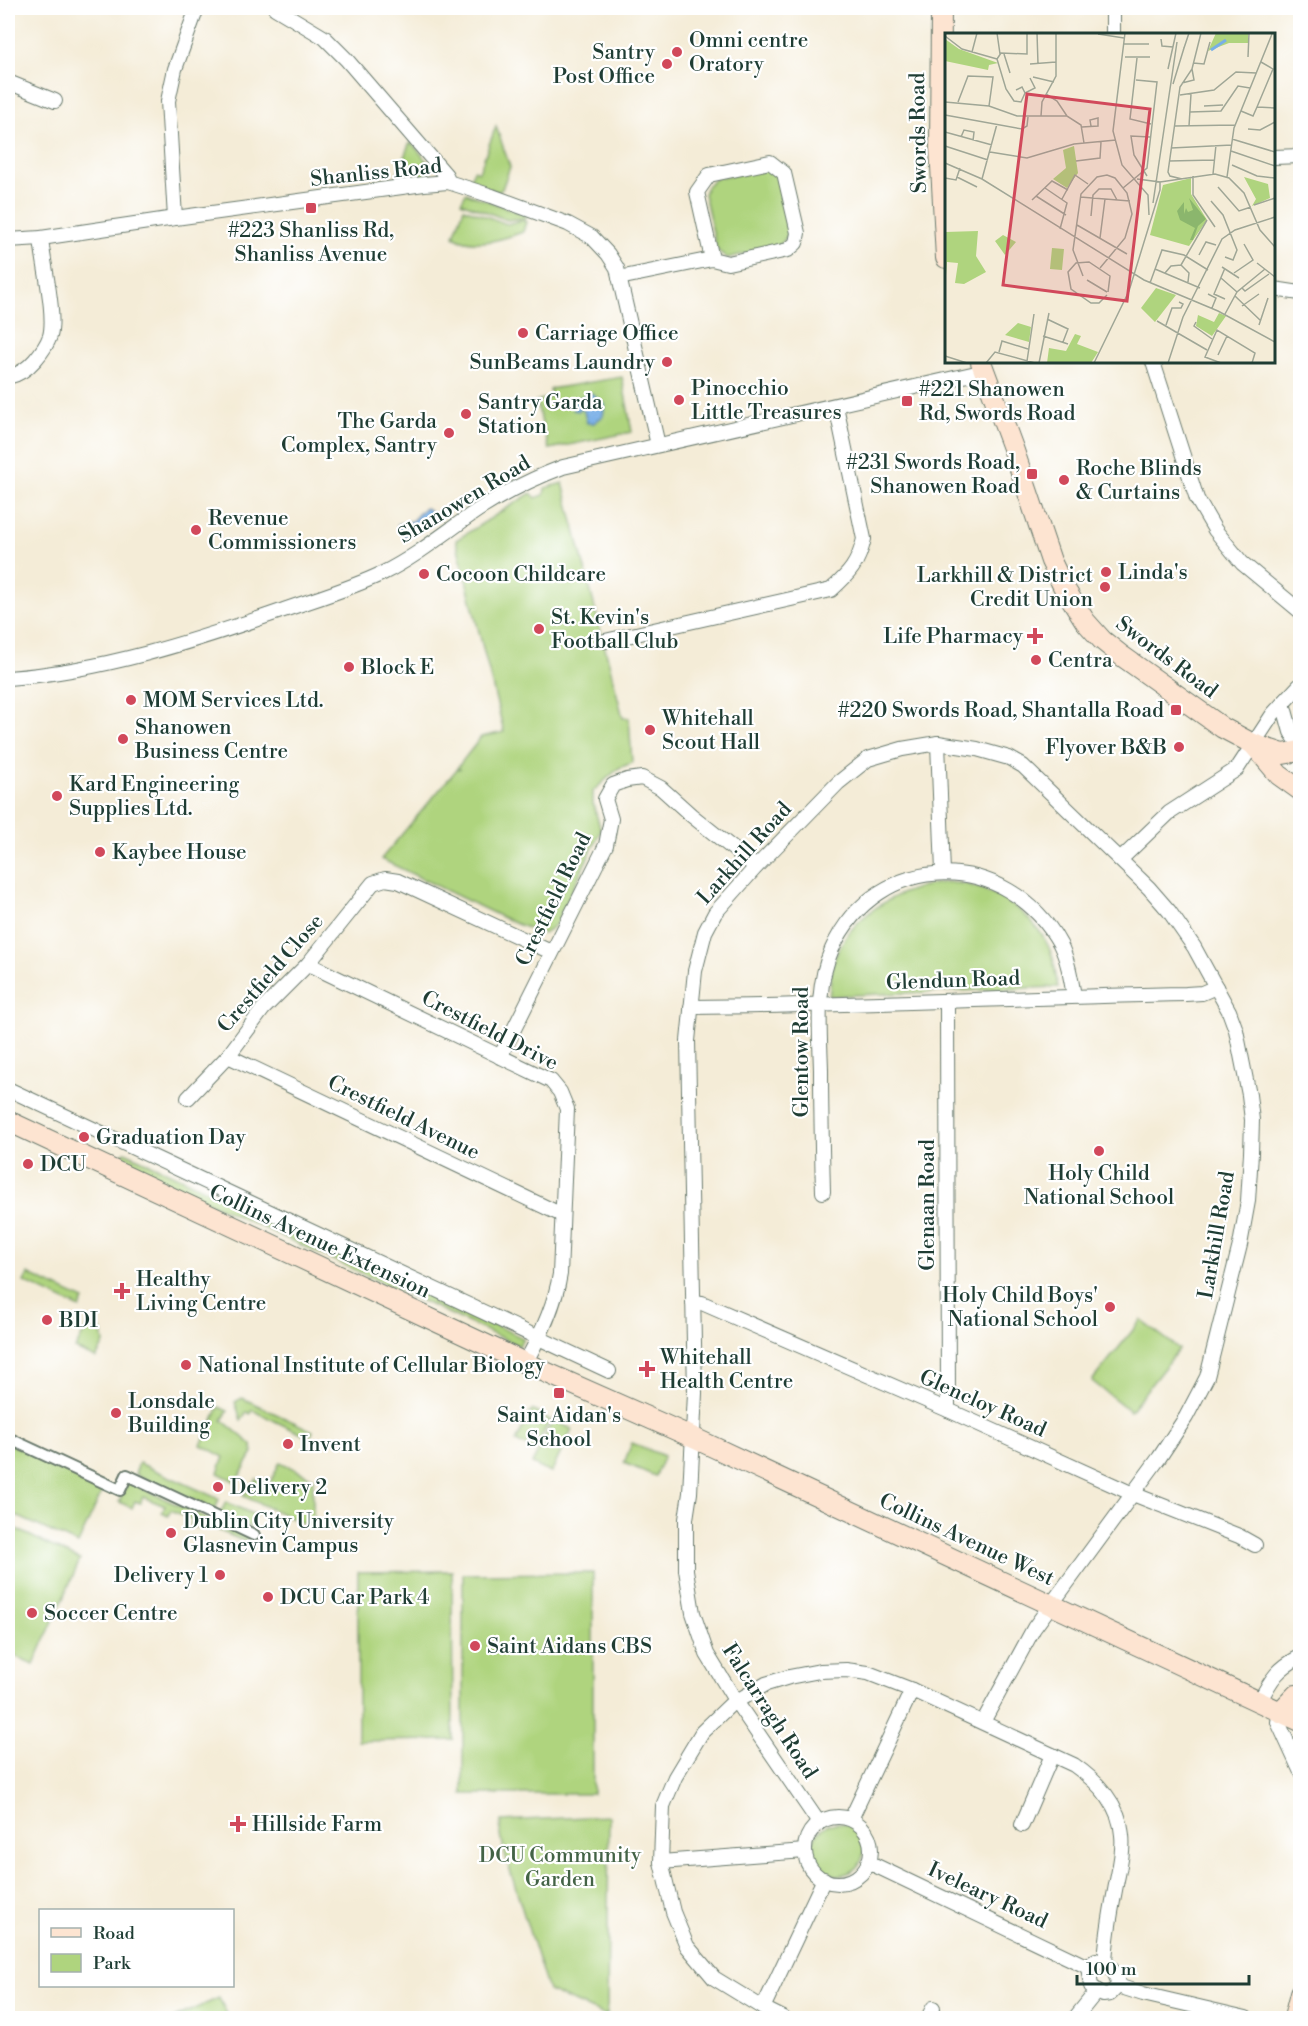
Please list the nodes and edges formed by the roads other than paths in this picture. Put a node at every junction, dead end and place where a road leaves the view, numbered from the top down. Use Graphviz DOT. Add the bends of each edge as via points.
graph roads {
  1 [pos="197,8"];
  2 [pos="275,8"];
  3 [pos="941,8"];
  4 [pos="1113,8"];
  5 [pos="1113,33"];
  6 [pos="8,82"];
  7 [pos="55,100"];
  8 [pos="1300,156"];
  9 [pos="1275,157"];
  10 [pos="447,182"];
  11 [pos="175,218"];
  12 [pos="41,238"];
  13 [pos="8,240"];
  14 [pos="945,240"];
  15 [pos="712,259"];
  16 [pos="619,278"];
  17 [pos="1275,289"];
  18 [pos="1300,293"];
  19 [pos="1153,363"];
  20 [pos="983,366"];
  21 [pos="8,377"];
  22 [pos="836,406"];
  23 [pos="658,446"];
  24 [pos="1300,611"];
  25 [pos="605,640"];
  26 [pos="8,678"];
  27 [pos="1300,685"];
  28 [pos="1283,703"];
  29 [pos="938,743"];
  30 [pos="1253,744"];
  31 [pos="1300,746"];
  32 [pos="1300,751"];
  33 [pos="1300,790"];
  34 [pos="1120,860"];
  35 [pos="756,867"];
  36 [pos="943,872"];
  37 [pos="551,952"];
  38 [pos="308,964"];
  39 [pos="1216,987"];
  40 [pos="1074,996"];
  41 [pos="947,1001"];
  42 [pos="820,1006"];
  43 [pos="691,1007"];
  44 [pos="228,1056"];
  45 [pos="500,1057"];
  46 [pos="8,1089"];
  47 [pos="188,1098"];
  48 [pos="8,1121"];
  49 [pos="823,1192"];
  50 [pos="562,1215"];
  51 [pos="693,1302"];
  52 [pos="539,1337"];
  53 [pos="525,1363"];
  54 [pos="609,1371"];
  55 [pos="613,1402"];
  56 [pos="948,1410"];
  57 [pos="8,1438"];
  58 [pos="694,1438"];
  59 [pos="1133,1494"];
  60 [pos="254,1535"];
  61 [pos="1255,1545"];
  62 [pos="1050,1605"];
  63 [pos="1300,1657"];
  64 [pos="912,1690"];
  65 [pos="1300,1695"];
  66 [pos="735,1700"];
  67 [pos="1260,1701"];
  68 [pos="1280,1712"];
  69 [pos="1300,1721"];
  70 [pos="983,1722"];
  71 [pos="1052,1755"];
  72 [pos="1300,1770"];
  73 [pos="851,1819"];
  74 [pos="819,1823"];
  75 [pos="1022,1825"];
  76 [pos="805,1851"];
  77 [pos="868,1862"];
  78 [pos="661,1863"];
  79 [pos="824,1879"];
  80 [pos="1105,1963"];
  81 [pos="1088,1967"];
  82 [pos="1118,1986"];
  83 [pos="1096,1992"];
  84 [pos="1300,1994"];
  85 [pos="763,2008"];
  86 [pos="783,2019"];
  87 [pos="1075,2019"];
  88 [pos="1246,2019"];
  89 [pos="1294,2019"];
  1 -- 11 [label="street" via="168,101"];
  2 -- 10 [label="street" via="325,38 346,59 446,175"];
  3 -- 14 [label="main road, Swords Road" via="940,148"];
  4 -- 5 [label="street"];
  6 -- 7 [label="street"];
  8 -- 9 [label="street"];
  10 -- 11 [label="street, Shanliss Road"];
  10 -- 16 [label="street, Shanliss Road" via="558,220 592,237 608,254"];
  11 -- 12 [label="street, Shanliss Road"];
  12 -- 13 [label="street, Shanliss Road"];
  12 -- 21 [label="street" via="52,321 50,336 30,366"];
  15 -- 15 [label="street" via="728,263 788,250 796,243 798,233 784,173 770,162 709,175 697,192"];
  15 -- 16 [label="street"];
  16 -- 23 [label="street, Shanliss Road"];
  17 -- 18 [label="street"];
  19 -- 24 [label="street" via="1197,499 1215,530 1242,562"];
  20 -- 22 [label="street, Shanowen Road"];
  20 -- 30 [label="main road, Swords Road" via="1051,561 1085,621 1122,656 1223,728"];
  22 -- 23 [label="street, Shanowen Road"];
  22 -- 25 [label="street" via="864,539 850,573 831,590"];
  23 -- 26 [label="street, Shanowen Road" via="538,477 480,509 385,572 347,588 178,646 85,668"];
  27 -- 28 [label="street"];
  28 -- 30 [label="street"];
  28 -- 31 [label="street" via="1291,732"];
  29 -- 34 [label="street, Larkhill Road" via="977,749 1023,766"];
  29 -- 35 [label="street, Larkhill Road" via="868,759 838,783"];
  29 -- 36 [label="street"];
  30 -- 32 [label="main road" via="1283,754"];
  30 -- 33 [label="main road, Swords Road" via="1279,775"];
  30 -- 34 [label="street" via="1237,769 1169,813"];
  34 -- 39 [label="street, Larkhill Road" via="1169,911"];
  35 -- 37 [label="street, Crestfield Road" via="661,788 642,778 613,785 605,799 611,819 606,845"];
  35 -- 43 [label="street, Larkhill Road" via="715,913 705,932"];
  36 -- 40 [label="street, Glentow Road" via="996,883 1029,904 1061,945"];
  36 -- 42 [label="street, Glentow Road" via="888,887 857,911 842,928 823,972"];
  37 -- 38 [label="street, Crestfield Close" via="398,881 385,879 373,883"];
  37 -- 45 [label="street, Crestfield Road"];
  38 -- 44 [label="street, Crestfield Close" via="262,1009"];
  38 -- 45 [label="street, Crestfield Drive"];
  39 -- 40 [label="street, Glendun Road" via="1202,993"];
  39 -- 59 [label="street, Larkhill Road" via="1236,1030 1249,1095 1252,1120 1248,1201 1207,1377 1186,1417"];
  40 -- 41 [label="street, Glendun Road"];
  41 -- 42 [label="street, Glendun Road"];
  41 -- 56 [label="street, Glenaan Road"];
  42 -- 43 [label="street, Glendun Road"];
  42 -- 49 [label="street, Glentow Road"];
  43 -- 51 [label="street, Larkhill Road" via="688,1041"];
  44 -- 47 [label="street, Crestfield Close"];
  44 -- 50 [label="street, Crestfield Avenue"];
  45 -- 50 [label="street, Crestfield Drive" via="551,1081 567,1109"];
  46 -- 52 [label="street, Collins Avenue Extension"];
  48 -- 53 [label="main road, Collins Avenue Extension"];
  50 -- 52 [label="street, Crestfield Drive" via="557,1294"];
  51 -- 56 [label="street, Glencloy Road"];
  51 -- 58 [label="street, Larkhill Road"];
  52 -- 53 [label="street, Crestfield Drive"];
  52 -- 54 [label="street, Collins Avenue Extension"];
  53 -- 55 [label="main road, Collins Avenue Extension"];
  55 -- 58 [label="main road, Collins Avenue West"];
  56 -- 59 [label="street, Glencloy Road"];
  57 -- 60 [label="street" via="120,1490 127,1475"];
  58 -- 62 [label="main road, Collins Avenue West"];
  58 -- 66 [label="street, Falcarragh Road" via="686,1519 686,1570 706,1654"];
  59 -- 61 [label="street, Glencloy Road"];
  59 -- 62 [label="street, Larkhill Road"];
  62 -- 67 [label="main road, Collins Avenue West"];
  62 -- 70 [label="street, Larkhill Road"];
  63 -- 67 [label="street" via="1273,1677"];
  64 -- 66 [label="street" via="868,1673 820,1671 766,1684"];
  64 -- 70 [label="street"];
  64 -- 73 [label="street"];
  65 -- 68 [label="main road"];
  66 -- 74 [label="street, Falcarragh Road"];
  66 -- 78 [label="street" via="702,1732 675,1777 663,1806"];
  67 -- 68 [label="main road, Collins Avenue West"];
  68 -- 69 [label="main road, Collins Avenue West"];
  68 -- 72 [label="street" via="1278,1722"];
  70 -- 71 [label="street"];
  71 -- 75 [label="street"];
  71 -- 80 [label="street" via="1091,1777 1112,1805 1122,1834"];
  73 -- 74 [label="street" via="829,1818"];
  73 -- 77 [label="street" via="870,1842"];
  74 -- 76 [label="street" via="811,1831"];
  76 -- 78 [label="street"];
  76 -- 79 [label="street" via="810,1868"];
  77 -- 79 [label="street" via="855,1878 844,1882"];
  77 -- 81 [label="street, Iveleary Road"];
  78 -- 85 [label="street" via="673,1912 687,1946 714,1978"];
  79 -- 85 [label="street"];
  80 -- 81 [label="street" via="1096,1960"];
  80 -- 82 [label="street" via="1116,1973"];
  81 -- 83 [label="street"];
  82 -- 83 [label="street" via="1110,1994"];
  82 -- 88 [label="street"];
  83 -- 87 [label="street"];
  84 -- 89 [label="main road"];
  85 -- 86 [label="street"];
}
